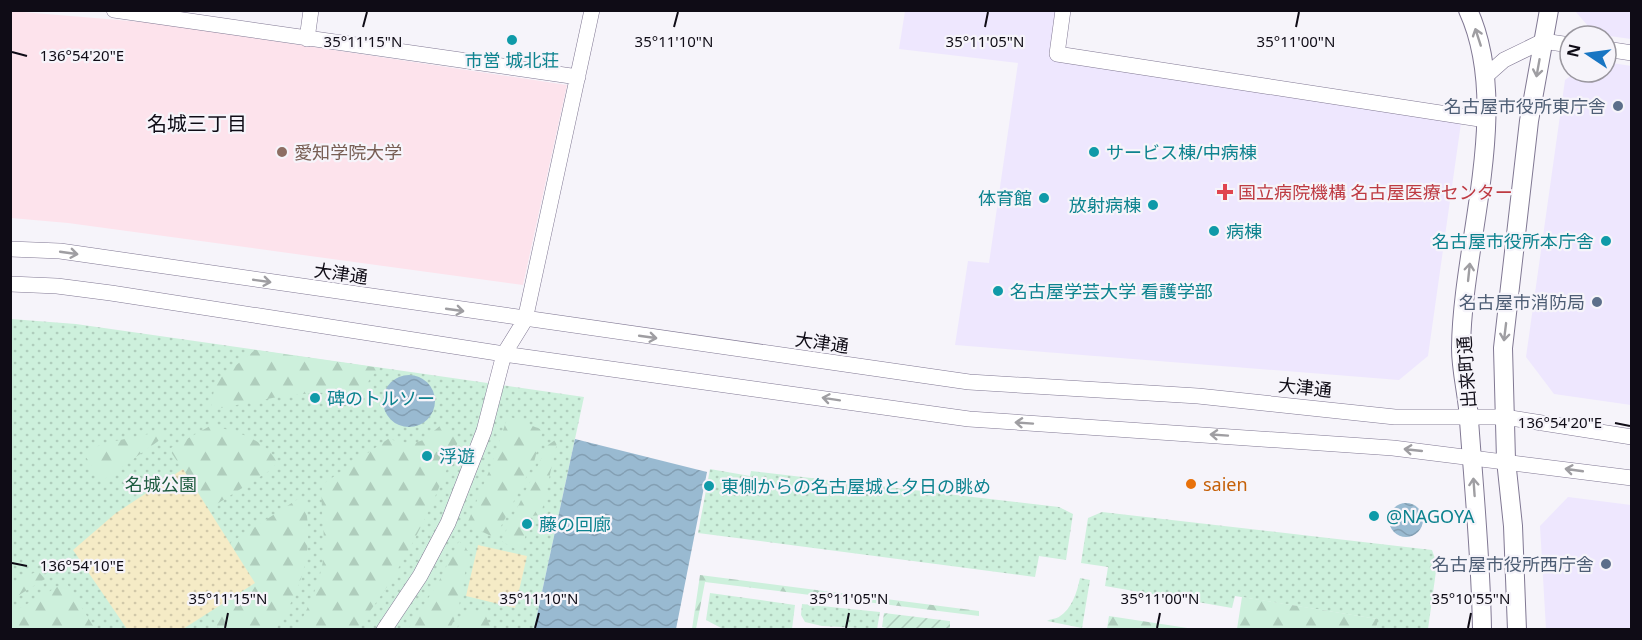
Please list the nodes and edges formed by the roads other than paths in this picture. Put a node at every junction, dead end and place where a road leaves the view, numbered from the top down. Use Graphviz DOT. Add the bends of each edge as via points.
graph roads {
  1 [pos="114,10"];
  2 [pos="311,10"];
  3 [pos="592,10"];
  4 [pos="1063,10"];
  5 [pos="1468,10"];
  6 [pos="1549,10"];
  7 [pos="191,16"];
  8 [pos="308,39"];
  9 [pos="1543,41"];
  10 [pos="1558,43"];
  11 [pos="1486,76"];
  12 [pos="578,77"];
  13 [pos="1486,120"];
  14 [pos="10,249"];
  15 [pos="10,284"];
  16 [pos="525,320"];
  17 [pos="504,354"];
  18 [pos="1469,417"];
  19 [pos="1504,417"];
  20 [pos="1632,437"];
  21 [pos="1472,456"];
  22 [pos="1506,460"];
  23 [pos="1632,478"];
  24 [pos="384,630"];
  25 [pos="1482,630"];
  26 [pos="1517,630"];
  1 -- 7 [label="street"];
  2 -- 8 [label="street"];
  3 -- 12 [label="street"];
  4 -- 13 [label="street" via="1058,54"];
  11 -- 5 [label="main road, 出来町通, one-way" via="1483,53"];
  6 -- 9 [label="main road, 出来町通"];
  7 -- 8 [label="street"];
  8 -- 12 [label="street"];
  9 -- 10 [label="street"];
  9 -- 11 [label="street" via="1504,60"];
  9 -- 19 [label="main road, 出来町通, one-way" via="1529,121 1503,348"];
  11 -- 13 [label="main road, 出来町通"];
  12 -- 16 [label="street"];
  18 -- 13 [label="main road, 出来町通, one-way" via="1462,333"];
  14 -- 16 [label="street, 大津通, one-way" via="60,251"];
  15 -- 17 [label="street" via="111,293"];
  16 -- 17 [label="street"];
  16 -- 18 [label="street, 大津通, one-way" via="969,382 1198,396 1395,417"];
  21 -- 17 [label="street, one-way" via="1284,439 969,419"];
  17 -- 24 [label="street" via="471,471 420,576"];
  18 -- 19 [label="street, 大津通"];
  18 -- 21 [label="main road, 出来町通"];
  19 -- 20 [label="street, 大津通"];
  19 -- 22 [label="main road, 出来町通"];
  21 -- 22 [label="street"];
  25 -- 21 [label="main road, 出来町通, one-way"];
  23 -- 22 [label="street, one-way"];
  22 -- 26 [label="main road, 出来町通"];
}
